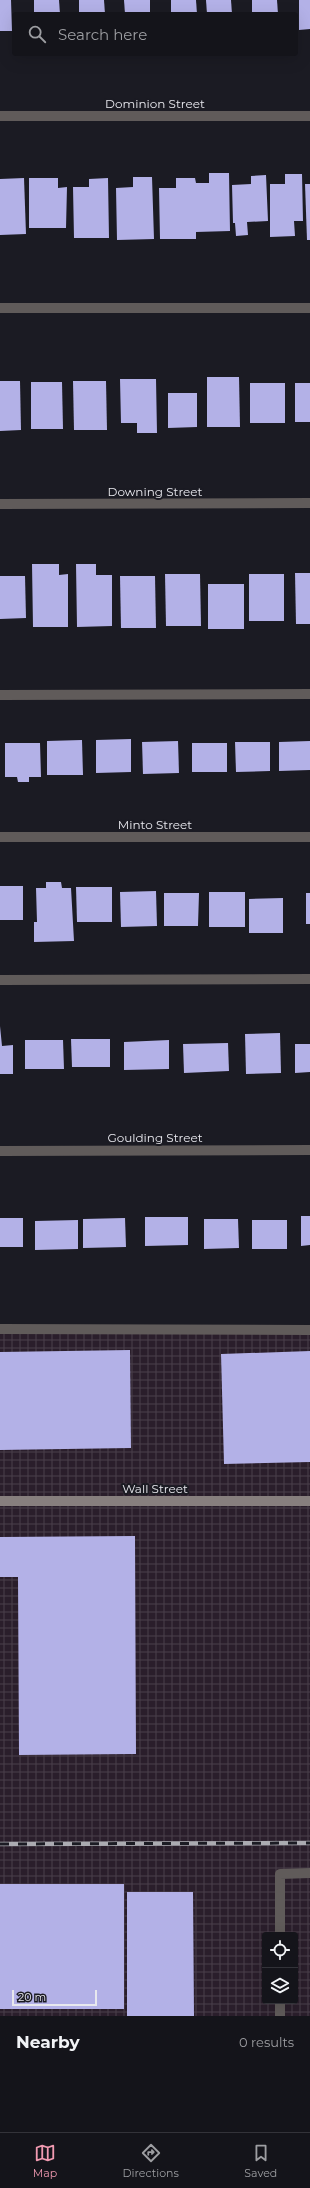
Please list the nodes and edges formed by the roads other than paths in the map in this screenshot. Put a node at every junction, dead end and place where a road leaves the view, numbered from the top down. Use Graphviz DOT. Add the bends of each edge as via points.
graph roads {
  1 [pos="0,116"];
  2 [pos="310,116"];
  3 [pos="0,308"];
  4 [pos="310,308"];
  5 [pos="310,503"];
  6 [pos="0,504"];
  7 [pos="310,694"];
  8 [pos="0,695"];
  9 [pos="0,837"];
  10 [pos="310,837"];
  11 [pos="310,979"];
  12 [pos="0,980"];
  13 [pos="310,1150"];
  14 [pos="0,1151"];
  15 [pos="0,1329"];
  16 [pos="310,1330"];
  17 [pos="310,1500"];
  18 [pos="0,1501"];
  19 [pos="310,1873"];
  20 [pos="280,1932"];
  21 [pos="280,2004"];
  22 [pos="280,2016"];
  1 -- 2 [label="street, Dominion Street"];
  3 -- 4 [label="street"];
  5 -- 6 [label="street, Downing Street"];
  7 -- 8 [label="street"];
  9 -- 10 [label="street, Minto Street"];
  11 -- 12 [label="street"];
  13 -- 14 [label="street, Goulding Street"];
  15 -- 16 [label="street"];
  17 -- 18 [label="main road, Wall Street"];
  19 -- 20 [label="street" via="280,1874"];
  21 -- 22 [label="street"];
}
